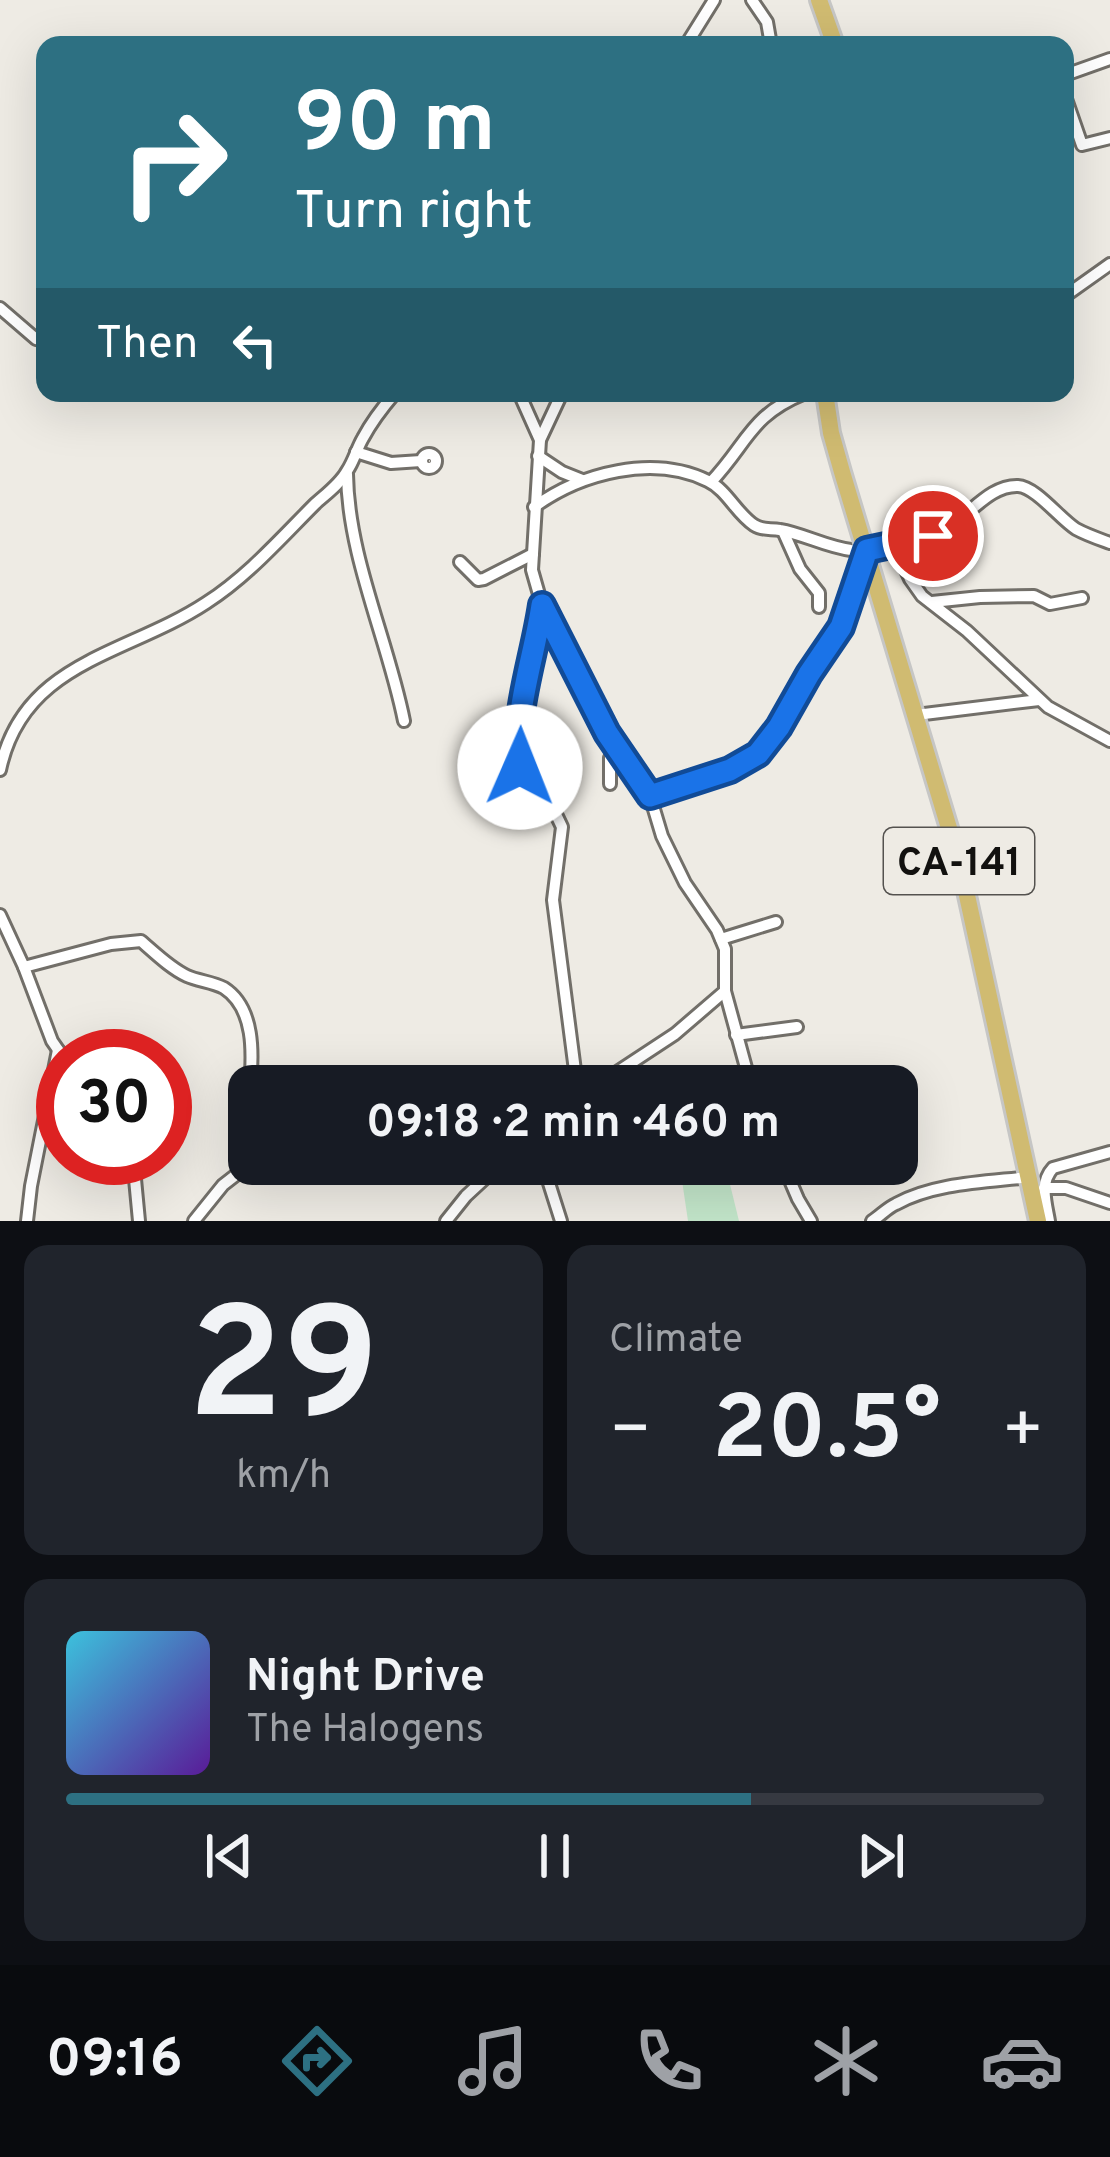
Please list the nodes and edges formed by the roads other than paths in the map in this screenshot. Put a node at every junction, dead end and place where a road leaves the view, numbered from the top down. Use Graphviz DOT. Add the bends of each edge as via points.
graph roads {
  1 [pos="714,0"];
  2 [pos="752,0"];
  3 [pos="819,0"];
  4 [pos="692,36"];
  5 [pos="769,36"];
  6 [pos="833,36"];
  7 [pos="1110,59"];
  8 [pos="1074,72"];
  9 [pos="1074,122"];
  10 [pos="1110,138"];
  11 [pos="1110,264"];
  12 [pos="1074,290"];
  13 [pos="0,308"];
  14 [pos="36,339"];
  15 [pos="388,402"];
  16 [pos="524,402"];
  17 [pos="558,402"];
  18 [pos="786,402"];
  19 [pos="827,402"];
  20 [pos="540,440"];
  21 [pos="356,452"];
  22 [pos="538,456"];
  23 [pos="421,461"];
  24 [pos="347,472"];
  25 [pos="582,480"];
  26 [pos="711,482"];
  27 [pos="534,507"];
  28 [pos="782,530"];
  29 [pos="1110,543"];
  30 [pos="894,544"];
  31 [pos="867,550"];
  32 [pos="533,554"];
  33 [pos="460,562"];
  34 [pos="1082,598"];
  35 [pos="931,603"];
  36 [pos="542,605"];
  37 [pos="819,607"];
  38 [pos="1039,700"];
  39 [pos="916,715"];
  40 [pos="404,722"];
  41 [pos="1110,742"];
  42 [pos="617,747"];
  43 [pos="0,770"];
  44 [pos="610,784"];
  45 [pos="650,796"];
  46 [pos="0,915"];
  47 [pos="776,922"];
  48 [pos="721,939"];
  49 [pos="24,968"];
  50 [pos="725,991"];
  51 [pos="797,1027"];
  52 [pos="47,1029"];
  53 [pos="736,1035"];
  54 [pos="252,1065"];
  55 [pos="574,1065"];
  56 [pos="628,1065"];
  57 [pos="745,1065"];
  58 [pos="1110,1152"];
  59 [pos="36,1164"];
  60 [pos="228,1182"];
  61 [pos="1037,1183"];
  62 [pos="136,1185"];
  63 [pos="480,1185"];
  64 [pos="550,1185"];
  65 [pos="792,1185"];
  66 [pos="1110,1203"];
  67 [pos="28,1221"];
  68 [pos="140,1221"];
  69 [pos="194,1221"];
  70 [pos="446,1221"];
  71 [pos="561,1221"];
  72 [pos="811,1221"];
  73 [pos="872,1221"];
  74 [pos="1038,1221"];
  75 [pos="1049,1221"];
  1 -- 4 [label="street"];
  2 -- 5 [label="street"];
  3 -- 6 [label="main road"];
  7 -- 8 [label="street"];
  9 -- 10 [label="street" via="1082,145"];
  11 -- 12 [label="street"];
  13 -- 14 [label="street"];
  15 -- 21 [label="street"];
  16 -- 20 [label="street"];
  17 -- 20 [label="street"];
  18 -- 26 [label="street" via="756,423"];
  19 -- 31 [label="main road, CA-141"];
  20 -- 22 [label="street"];
  21 -- 23 [label="street" via="391,463"];
  21 -- 24 [label="street"];
  22 -- 25 [label="street"];
  22 -- 27 [label="street"];
  24 -- 40 [label="street" via="364,578"];
  24 -- 43 [label="street" via="204,605 58,678 14,726"];
  25 -- 26 [label="street" via="647,469"];
  25 -- 27 [label="street"];
  26 -- 28 [label="street" via="752,524"];
  27 -- 32 [label="street"];
  28 -- 31 [label="street"];
  28 -- 37 [label="street" via="819,593"];
  29 -- 30 [label="street" via="1013,486 933,536"];
  30 -- 31 [label="street"];
  30 -- 35 [label="street"];
  31 -- 39 [label="main road, CA-141"];
  31 -- 45 [label="street" via="841,627 758,754"];
  32 -- 33 [label="street" via="484,580"];
  32 -- 36 [label="street"];
  34 -- 35 [label="street"];
  35 -- 38 [label="street"];
  36 -- 42 [label="street"];
  36 -- 55 [label="street" via="518,744 528,786 562,827 554,900"];
  38 -- 39 [label="street"];
  38 -- 41 [label="street"];
  39 -- 61 [label="main road, CA-141"];
  42 -- 44 [label="street"];
  42 -- 45 [label="street"];
  45 -- 48 [label="street" via="662,836"];
  46 -- 49 [label="street"];
  47 -- 48 [label="street"];
  48 -- 50 [label="street"];
  49 -- 52 [label="street"];
  49 -- 54 [label="street" via="141,941 174,969 234,998 248,1025"];
  50 -- 53 [label="street"];
  50 -- 56 [label="street"];
  51 -- 53 [label="street"];
  53 -- 57 [label="street"];
  58 -- 61 [label="street" via="1053,1168"];
  59 -- 67 [label="street"];
  60 -- 69 [label="street"];
  61 -- 66 [label="street"];
  61 -- 73 [label="street" via="920,1194"];
  61 -- 74 [label="main road, CA-141"];
  61 -- 75 [label="street"];
  62 -- 68 [label="street"];
  63 -- 70 [label="street"];
  64 -- 71 [label="street"];
  65 -- 72 [label="street"];
}
